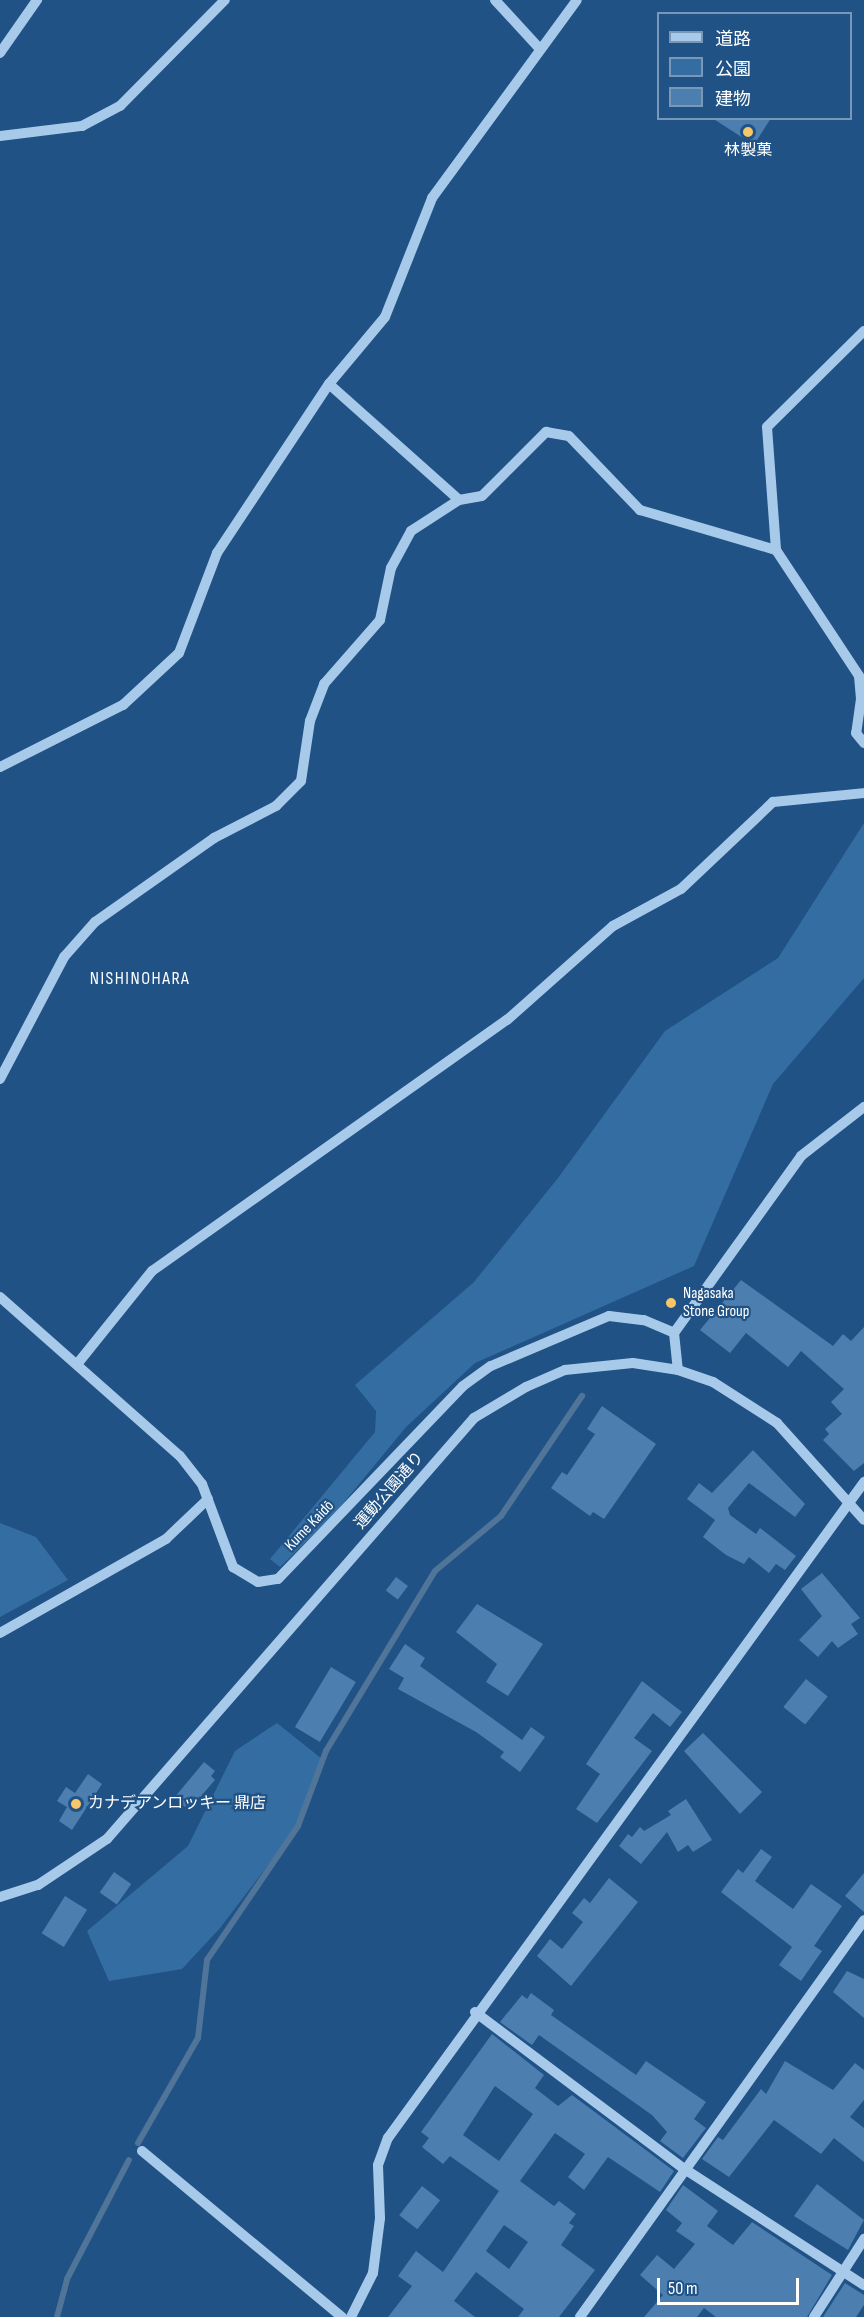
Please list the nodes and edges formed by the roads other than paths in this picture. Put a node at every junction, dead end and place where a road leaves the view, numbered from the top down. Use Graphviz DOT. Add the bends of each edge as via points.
graph roads {
  1 [pos="37,0"];
  2 [pos="225,0"];
  3 [pos="495,0"];
  4 [pos="577,0"];
  5 [pos="538,48"];
  6 [pos="0,52"];
  7 [pos="0,136"];
  8 [pos="864,332"];
  9 [pos="329,384"];
  10 [pos="459,500"];
  11 [pos="776,550"];
  12 [pos="864,743"];
  13 [pos="0,767"];
  14 [pos="864,793"];
  15 [pos="0,1080"];
  16 [pos="864,1107"];
  17 [pos="0,1297"];
  18 [pos="674,1333"];
  19 [pos="78,1363"];
  20 [pos="678,1370"];
  21 [pos="864,1482"];
  22 [pos="208,1499"];
  23 [pos="849,1505"];
  24 [pos="864,1520"];
  25 [pos="0,1633"];
  26 [pos="0,1897"];
  27 [pos="864,1920"];
  28 [pos="475,2012"];
  29 [pos="142,2151"];
  30 [pos="683,2168"];
  31 [pos="864,2239"];
  32 [pos="842,2270"];
  33 [pos="864,2285"];
  34 [pos="342,2317"];
  35 [pos="351,2317"];
  36 [pos="580,2317"];
  37 [pos="814,2317"];
  1 -- 6 [label="street"];
  2 -- 7 [label="street" via="120,105 82,126"];
  3 -- 5 [label="street"];
  4 -- 5 [label="street"];
  5 -- 9 [label="street" via="432,198 385,317"];
  8 -- 11 [label="street" via="767,427"];
  9 -- 10 [label="street"];
  9 -- 13 [label="street" via="218,553 179,653 123,705"];
  10 -- 11 [label="street" via="482,496 546,432 569,436 640,510"];
  10 -- 15 [label="street" via="411,531 391,567 380,620 324,684 310,721 301,781 276,806 214,838 95,922 64,957"];
  11 -- 12 [label="street" via="859,676 861,699 856,733"];
  14 -- 19 [label="street" via="773,802 681,889 613,926 507,1020 352,1134 152,1271"];
  16 -- 18 [label="street" via="801,1156"];
  17 -- 19 [label="street, Kume Kaidō"];
  18 -- 20 [label="street"];
  18 -- 22 [label="street, Kume Kaidō" via="644,1320 600,1317 491,1366 462,1386 279,1579 258,1582 233,1567"];
  19 -- 22 [label="street, Kume Kaidō" via="180,1456"];
  20 -- 23 [label="street, 運動公園通り" via="713,1382 777,1423"];
  20 -- 26 [label="street, 運動公園通り" via="633,1363 565,1370 501,1399 474,1418 107,1839 38,1886"];
  21 -- 23 [label="street"];
  22 -- 25 [label="street" via="166,1539"];
  23 -- 24 [label="street, 運動公園通り"];
  23 -- 28 [label="street"];
  27 -- 30 [label="street"];
  28 -- 30 [label="street"];
  28 -- 35 [label="street" via="384,2147 378,2165 380,2217 375,2264"];
  29 -- 34 [label="street"];
  30 -- 32 [label="street"];
  30 -- 36 [label="street"];
  31 -- 32 [label="street"];
  32 -- 33 [label="street"];
  32 -- 37 [label="street"];
}
